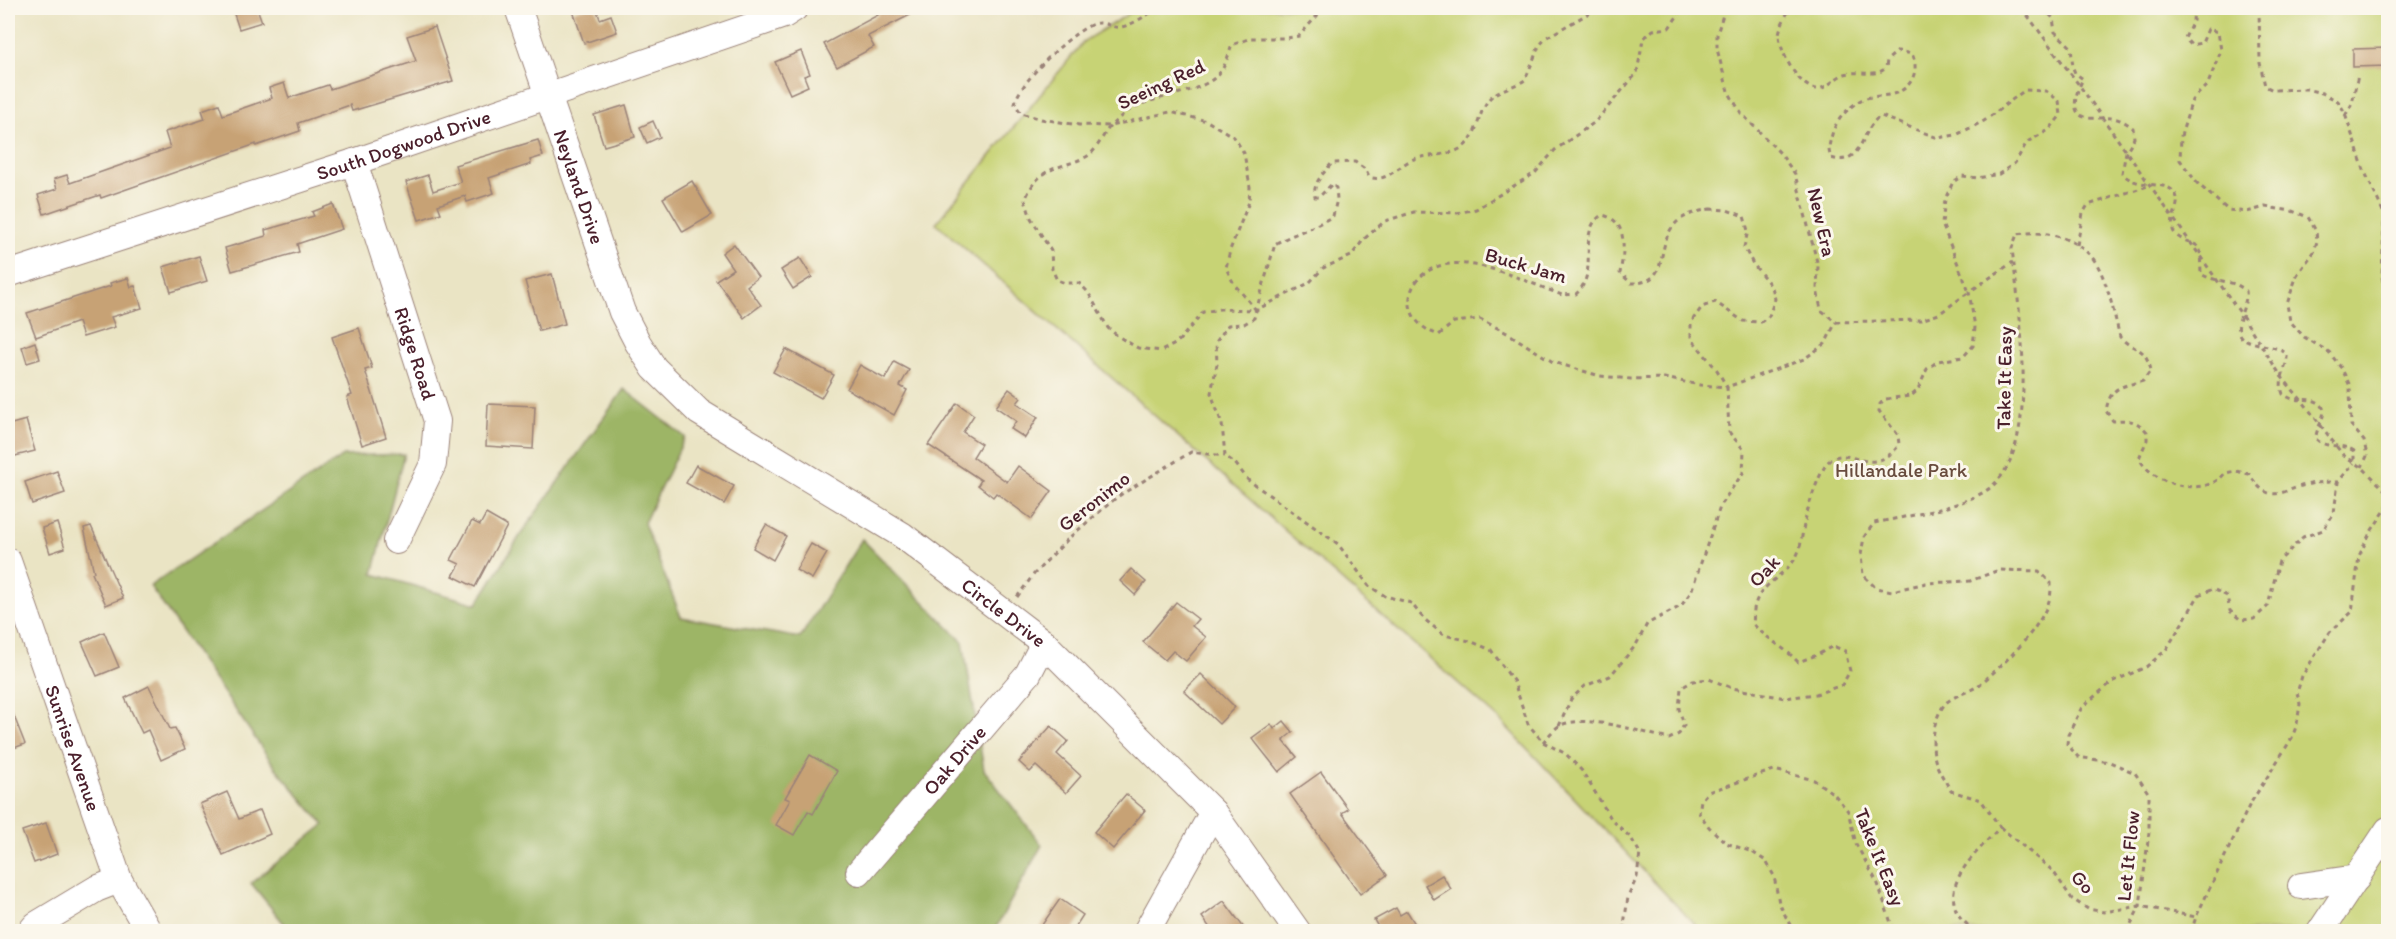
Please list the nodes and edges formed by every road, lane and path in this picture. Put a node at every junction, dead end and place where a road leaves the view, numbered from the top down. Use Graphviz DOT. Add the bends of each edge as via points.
graph roads {
  1 [pos="518,8"];
  2 [pos="795,8"];
  3 [pos="1158,8"];
  4 [pos="1324,8"];
  5 [pos="1598,8"];
  6 [pos="1683,8"];
  7 [pos="1725,8"];
  8 [pos="1790,8"];
  9 [pos="2022,8"];
  10 [pos="2043,8"];
  11 [pos="2194,8"];
  12 [pos="2259,8"];
  13 [pos="2358,75"];
  14 [pos="2080,85"];
  15 [pos="548,97"];
  16 [pos="2345,116"];
  17 [pos="2103,118"];
  18 [pos="1110,126"];
  19 [pos="2126,152"];
  20 [pos="354,162"];
  21 [pos="2150,186"];
  22 [pos="2387,216"];
  23 [pos="2173,218"];
  24 [pos="2190,242"];
  25 [pos="2077,245"];
  26 [pos="2200,258"];
  27 [pos="2013,262"];
  28 [pos="8,274"];
  29 [pos="2216,280"];
  30 [pos="1969,292"];
  31 [pos="2388,292"];
  32 [pos="1256,310"];
  33 [pos="2241,314"];
  34 [pos="1836,322"];
  35 [pos="2260,344"];
  36 [pos="650,363"];
  37 [pos="2281,376"];
  38 [pos="1727,387"];
  39 [pos="2303,402"];
  40 [pos="2320,426"];
  41 [pos="2334,445"];
  42 [pos="1225,456"];
  43 [pos="2354,463"];
  44 [pos="2362,467"];
  45 [pos="2338,482"];
  46 [pos="2388,493"];
  47 [pos="2388,506"];
  48 [pos="396,541"];
  49 [pos="9,570"];
  50 [pos="1005,613"];
  51 [pos="1044,643"];
  52 [pos="1559,726"];
  53 [pos="1543,742"];
  54 [pos="1213,812"];
  55 [pos="2000,827"];
  56 [pos="2388,830"];
  57 [pos="860,872"];
  58 [pos="2357,878"];
  59 [pos="119,880"];
  60 [pos="2301,886"];
  61 [pos="2140,906"];
  62 [pos="2196,917"];
  63 [pos="30,932"];
  64 [pos="149,932"];
  65 [pos="1146,932"];
  66 [pos="1298,932"];
  67 [pos="1623,932"];
  68 [pos="1796,932"];
  69 [pos="1896,932"];
  70 [pos="1974,932"];
  71 [pos="2127,932"];
  72 [pos="2191,932"];
  73 [pos="2320,932"];
  1 -- 15 [label="street, Neyland Drive"];
  2 -- 15 [label="street, South Dogwood Drive"];
  3 -- 18 [label="path" via="1121,27 1098,23 1079,32 1015,96 1021,112 1041,119"];
  4 -- 18 [label="path, Seeing Red" via="1299,36 1251,38 1232,45 1221,71 1208,82 1127,111"];
  5 -- 32 [label="path" via="1559,29 1539,46 1525,80 1489,98 1474,136 1462,148 1413,159 1381,179 1369,177 1355,162 1332,164 1316,182 1313,193 1319,197 1328,186 1336,188 1333,216 1275,244"];
  6 -- 32 [label="path" via="1669,28 1653,30 1643,39 1637,73 1595,122 1555,150 1535,173 1476,209 1457,213 1414,212 1385,221 1351,256 1323,268 1310,283"];
  7 -- 34 [label="path, New Era" via="1717,49 1728,91 1741,113 1795,174 1818,267 1821,310"];
  8 -- 30 [label="path" via="1779,34 1785,59 1798,78 1811,88 1824,88 1847,74 1879,74 1898,51 1912,54 1916,62 1914,77 1907,87 1894,94 1862,99 1845,112 1836,123 1828,149 1831,158 1840,161 1861,148 1874,120 1881,116 1938,138 1956,135 1984,121 2025,90 2046,91 2059,101 2061,115 2049,130 2027,142 2015,163 1999,174 1962,176 1953,182 1945,199 1942,224"];
  9 -- 14 [label="path"];
  10 -- 14 [label="path" via="2053,18 2055,32 2071,46 2075,73 2083,79"];
  11 -- 44 [label="path" via="2185,38 2191,45 2202,43 2208,29 2218,32 2221,50 2208,84 2192,100 2181,136 2180,160 2197,183 2228,210 2247,212 2265,207 2308,217 2317,241 2297,275 2287,304 2290,321 2304,337 2329,352 2350,386 2351,425 2364,441 2367,456"];
  12 -- 16 [label="path" via="2260,63 2265,86 2322,93 2338,100"];
  13 -- 16 [label="path" via="2352,104"];
  14 -- 17 [label="path"];
  14 -- 17 [label="path" via="2075,104 2079,114"];
  15 -- 20 [label="street, South Dogwood Drive"];
  15 -- 36 [label="street, Neyland Drive" via="622,312"];
  16 -- 22 [label="path" via="2364,170"];
  17 -- 19 [label="path"];
  17 -- 19 [label="path" via="2119,120 2133,128 2134,138"];
  18 -- 32 [label="path" via="1170,112 1207,122 1234,137 1244,153 1250,187 1249,202 1226,268"];
  18 -- 32 [label="path, Seeing Red" via="1088,157 1056,166 1031,184 1025,200 1051,251 1057,280 1078,283 1088,292 1107,328 1138,348 1161,351 1177,343 1203,312"];
  19 -- 21 [label="path"];
  19 -- 21 [label="path" via="2122,173 2131,181"];
  20 -- 28 [label="street, South Dogwood Drive"];
  20 -- 48 [label="street, Ridge Road" via="437,422 433,464"];
  21 -- 23 [label="path"];
  21 -- 23 [label="path" via="2176,193"];
  21 -- 25 [label="path" via="2088,205"];
  22 -- 31 [label="path" via="2382,276"];
  23 -- 24 [label="path"];
  23 -- 24 [label="path" via="2173,231 2181,240"];
  24 -- 26 [label="path"];
  25 -- 27 [label="path, Take It Easy" via="2067,238 2033,231 2017,234"];
  25 -- 45 [label="path, Take It Easy" via="2091,255 2102,276 2120,337 2126,344 2140,348 2151,370 2143,381 2116,388 2108,397 2106,411 2113,421 2128,419 2147,432 2139,458 2144,468 2162,479 2203,487 2236,471 2249,474 2259,489 2270,493"];
  26 -- 29 [label="path"];
  26 -- 29 [label="path" via="2201,274"];
  27 -- 30 [label="path"];
  27 -- 55 [label="path, Take It Easy" via="2023,354 2019,437 2009,461 1998,480 1983,492 1941,508 1874,523 1864,537 1861,555 1863,575 1876,588 1892,591 1926,583 1971,581 1999,570 2039,571 2051,583 2051,598 2044,614 2020,645 1977,687 1944,704 1937,720 1932,744 1936,763 1951,791 1981,800"];
  29 -- 33 [label="path"];
  29 -- 33 [label="path" via="2229,281 2246,291"];
  30 -- 34 [label="path" via="1939,314 1921,320"];
  30 -- 52 [label="path, Oak" via="1974,346 1963,357 1938,361 1927,369 1911,396 1885,399 1880,404 1879,411 1898,435 1899,445 1889,458 1873,462 1841,456 1829,461 1805,520 1799,552 1791,567 1764,588 1755,605 1754,624 1798,662 1833,646 1845,651 1850,671 1842,685 1785,698 1732,688 1709,679 1693,681 1681,688 1679,709 1684,725 1679,734 1669,739 1615,726 1579,722"];
  32 -- 42 [label="path" via="1254,318 1244,324 1228,326 1216,342 1217,364 1211,393 1222,424"];
  33 -- 35 [label="path"];
  33 -- 35 [label="path" via="2240,336"];
  34 -- 38 [label="path" via="1826,344 1804,359"];
  35 -- 37 [label="path"];
  35 -- 37 [label="path" via="2287,354"];
  36 -- 50 [label="street, Circle Drive" via="699,411 902,535"];
  37 -- 39 [label="path"];
  37 -- 39 [label="path" via="2283,394"];
  38 -- 38 [label="path, Buck Jam" via="1691,338 1691,322 1702,307 1715,302 1743,321 1761,322 1769,316 1775,299 1772,287 1744,247 1748,231 1744,216 1727,210 1698,211 1675,224 1655,277 1645,284 1631,283 1620,273 1624,248 1618,222 1602,215 1593,220 1590,228 1588,275 1576,294 1562,295 1484,267 1462,264 1442,265 1426,273 1409,299 1410,312 1424,330 1439,335 1454,322 1479,320 1552,362 1600,376 1664,378"];
  38 -- 52 [label="path" via="1729,432 1743,450 1743,473 1721,504 1691,592 1681,606 1647,624 1636,645 1610,676 1585,686 1571,699"];
  39 -- 40 [label="path"];
  39 -- 40 [label="path" via="2312,400 2323,407"];
  40 -- 41 [label="path"];
  40 -- 41 [label="path" via="2316,439 2323,445"];
  41 -- 43 [label="path"];
  41 -- 43 [label="path" via="2354,451"];
  42 -- 50 [label="path, Geronimo" via="1191,452 1118,497 1041,566"];
  42 -- 53 [label="path" via="1248,480 1338,544 1369,586 1385,596 1411,603 1444,635 1491,650 1514,682 1528,724"];
  43 -- 44 [label="path"];
  43 -- 45 [label="path"];
  44 -- 46 [label="path"];
  45 -- 61 [label="path, Let It Flow" via="2334,513 2323,530 2303,537 2278,561 2268,606 2254,619 2241,620 2230,611 2227,596 2213,588 2199,595 2166,650 2146,667 2112,682 2082,707 2068,735 2067,744 2079,757 2110,762 2135,773 2149,794 2149,832"];
  47 -- 62 [label="path" via="2358,556 2352,612 2330,632 2302,676 2292,738 2250,804"];
  49 -- 59 [label="street, Sunrise Avenue"];
  50 -- 51 [label="street, Circle Drive"];
  51 -- 54 [label="street, Circle Drive"];
  51 -- 57 [label="street, Oak Drive" via="1028,674"];
  52 -- 53 [label="path"];
  53 -- 67 [label="path" via="1566,754 1582,771 1612,819 1640,853"];
  54 -- 65 [label="street"];
  54 -- 66 [label="street, Circle Drive"];
  55 -- 61 [label="path, Go" via="2053,871 2072,899 2088,909 2104,912"];
  55 -- 70 [label="path" via="1959,875 1955,904"];
  56 -- 58 [label="street"];
  58 -- 60 [label="street"];
  58 -- 73 [label="street"];
  59 -- 63 [label="street" via="96,888"];
  59 -- 64 [label="street, Sunrise Avenue"];
  61 -- 62 [label="path, Go"];
  61 -- 71 [label="path, Let It Flow"];
  62 -- 72 [label="path"];
  68 -- 69 [label="path, Take It Easy" via="1779,903 1774,876 1766,861 1726,843 1699,813 1708,792 1774,770 1814,780 1834,794 1848,811 1856,844 1878,884"];
}
